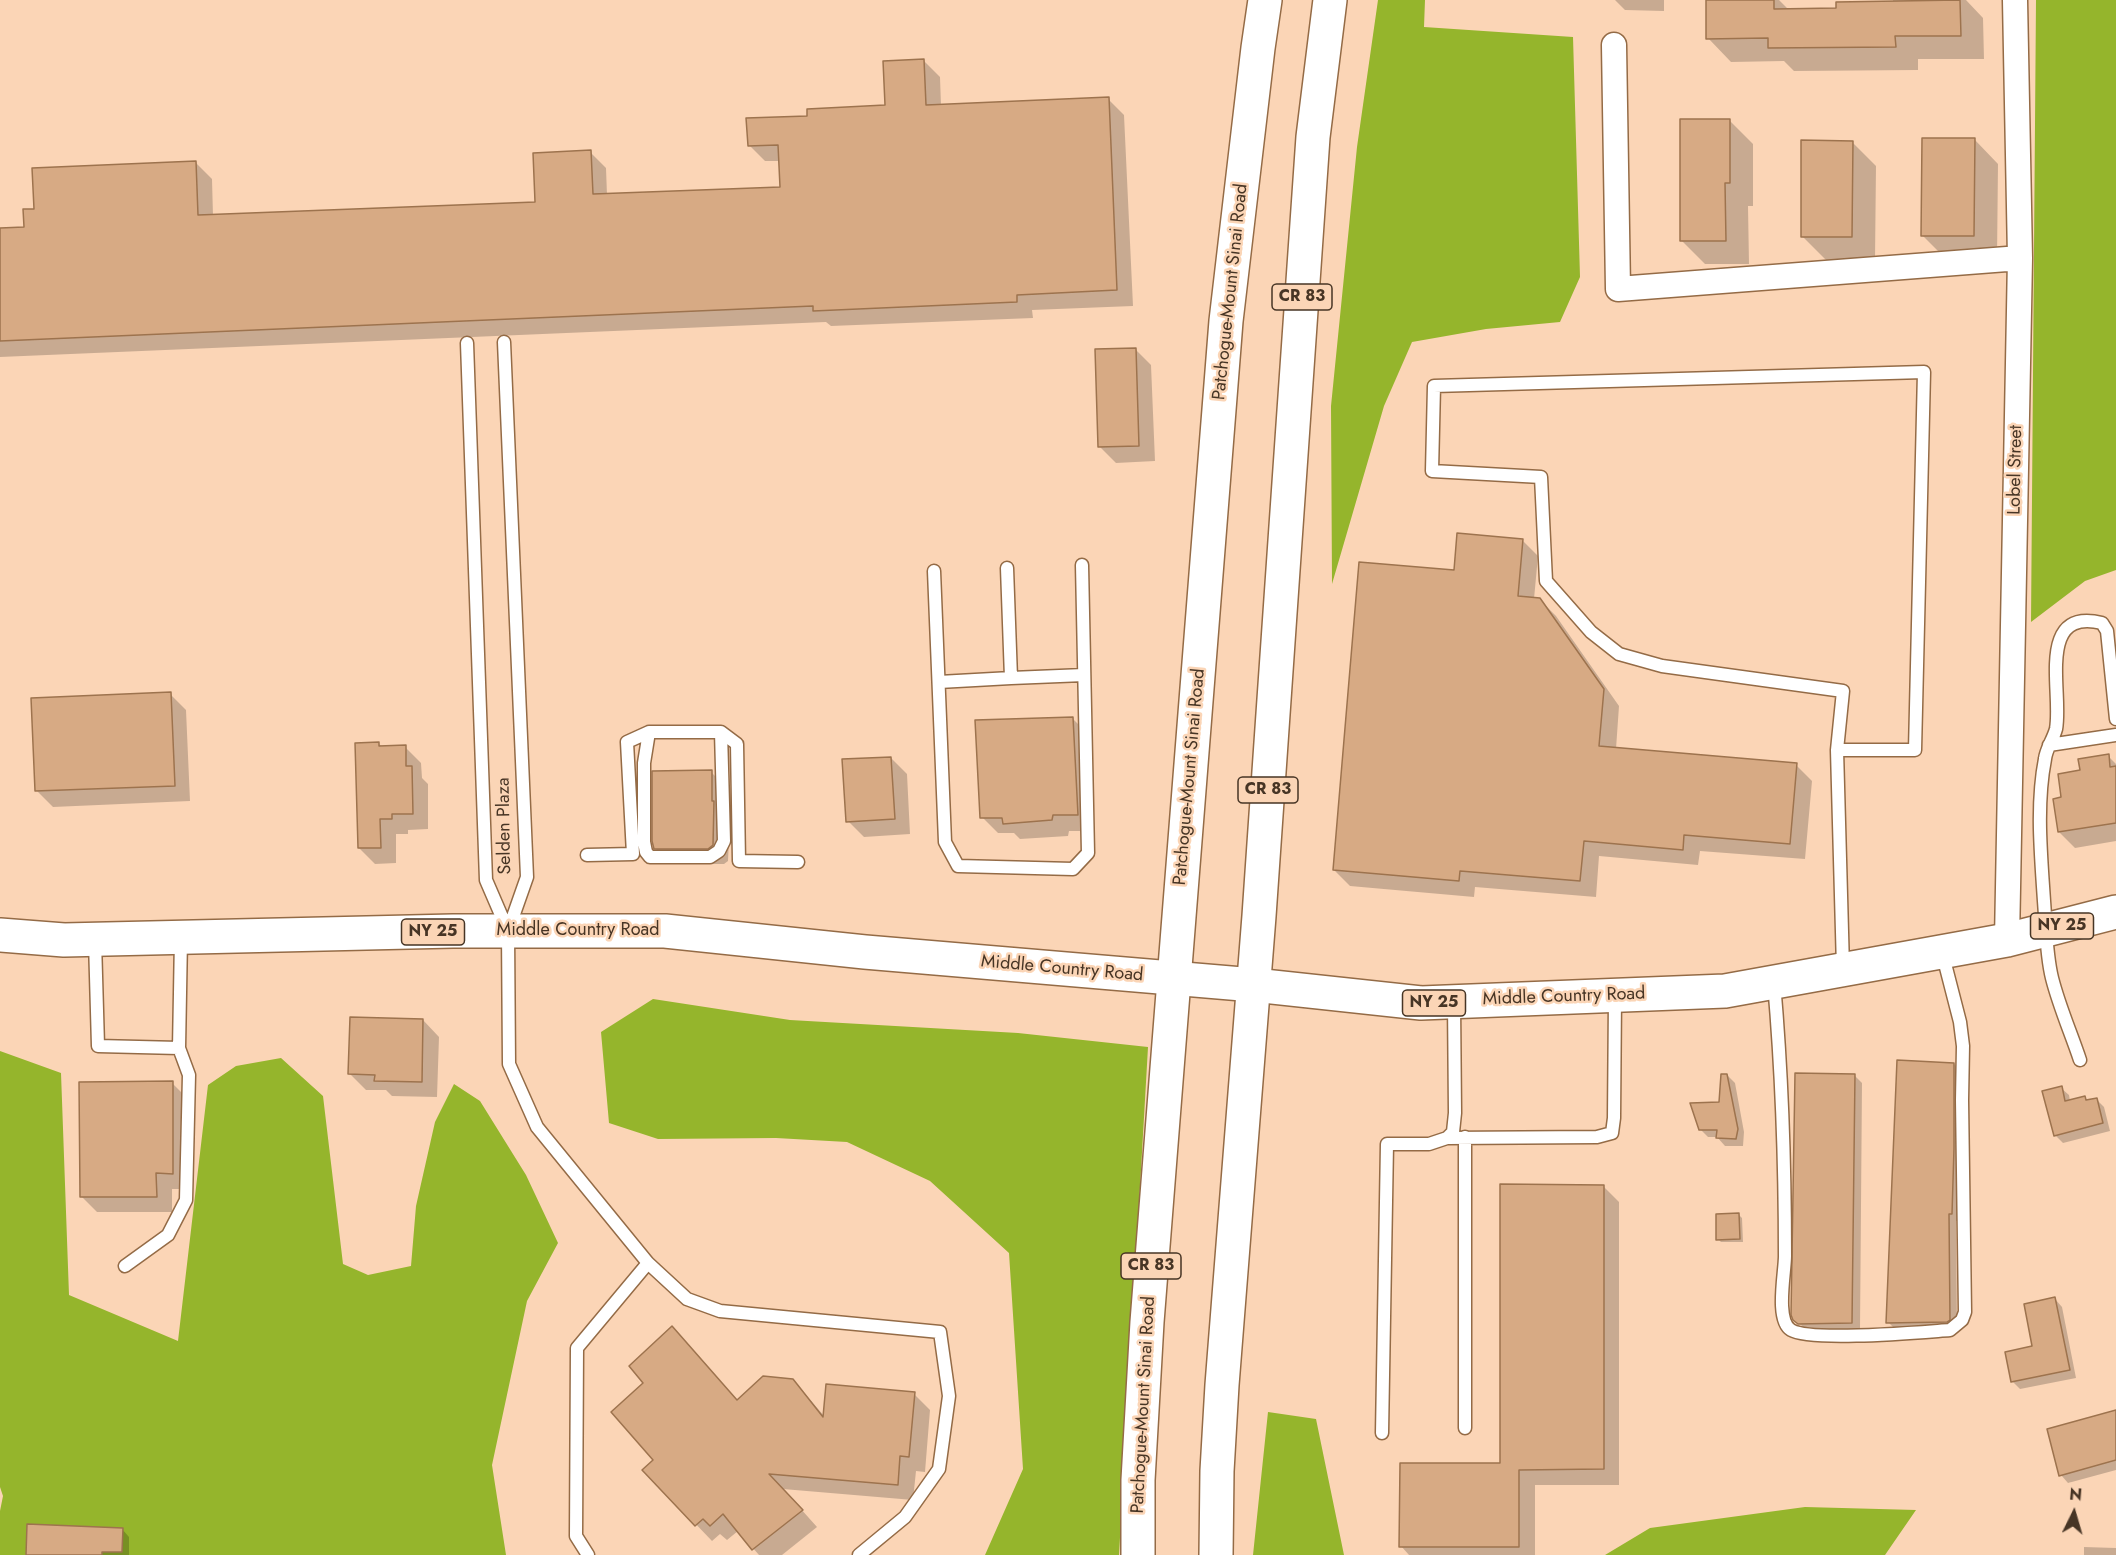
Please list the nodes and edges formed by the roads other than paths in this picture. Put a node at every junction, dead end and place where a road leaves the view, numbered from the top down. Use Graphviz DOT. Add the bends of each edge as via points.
graph roads {
  1 [pos="1265,0"];
  2 [pos="1330,0"];
  3 [pos="2014,0"];
  4 [pos="1614,45"];
  5 [pos="2020,258"];
  6 [pos="504,342"];
  7 [pos="467,343"];
  8 [pos="1082,565"];
  9 [pos="1007,568"];
  10 [pos="934,571"];
  11 [pos="1084,675"];
  12 [pos="1011,678"];
  13 [pos="939,682"];
  14 [pos="2116,718"];
  15 [pos="649,732"];
  16 [pos="721,732"];
  17 [pos="2116,735"];
  18 [pos="2049,745"];
  19 [pos="1837,750"];
  20 [pos="587,855"];
  21 [pos="798,862"];
  22 [pos="2116,912"];
  23 [pos="2046,930"];
  24 [pos="508,931"];
  25 [pos="0,935"];
  26 [pos="181,936"];
  27 [pos="95,939"];
  28 [pos="2007,940"];
  29 [pos="1942,952"];
  30 [pos="1843,970"];
  31 [pos="1173,978"];
  32 [pos="1774,982"];
  33 [pos="1254,985"];
  34 [pos="1615,995"];
  35 [pos="1454,1002"];
  36 [pos="179,1048"];
  37 [pos="2080,1060"];
  38 [pos="1465,1137"];
  39 [pos="1447,1138"];
  40 [pos="648,1263"];
  41 [pos="125,1266"];
  42 [pos="1465,1428"];
  43 [pos="1382,1432"];
  44 [pos="588,1555"];
  45 [pos="859,1555"];
  46 [pos="1138,1555"];
  47 [pos="1216,1555"];
  1 -- 31 [label="main road, Patchogue-Mount Sinai Road / CR 83" via="1226,321"];
  2 -- 33 [label="main road, CR 83" via="1313,137"];
  3 -- 5 [label="street, Lobel Street"];
  4 -- 5 [label="street" via="1618,289"];
  5 -- 28 [label="street, Lobel Street"];
  6 -- 24 [label="lane, Selden Plaza" via="527,877"];
  7 -- 24 [label="lane, Selden Plaza" via="486,880"];
  8 -- 11 [label="lane"];
  9 -- 12 [label="lane"];
  10 -- 13 [label="lane"];
  11 -- 12 [label="lane"];
  11 -- 13 [label="lane" via="1088,853 1073,868 958,866 945,842"];
  12 -- 13 [label="lane"];
  14 -- 18 [label="lane" via="2107,632 2102,623 2090,620 2074,624 2064,629 2057,642 2056,729"];
  15 -- 16 [label="lane"];
  15 -- 16 [label="lane" via="644,763 646,852 650,857 710,857 719,851 724,841"];
  15 -- 20 [label="lane" via="627,742 633,854"];
  16 -- 21 [label="lane" via="737,744 739,861"];
  17 -- 18 [label="lane"];
  18 -- 23 [label="lane" via="2042,788 2041,848"];
  19 -- 19 [label="lane" via="1843,691 1662,666 1619,654 1591,632 1546,581 1541,477 1432,471 1434,386 1924,372 1915,750"];
  19 -- 30 [label="lane"];
  22 -- 23 [label="main road, Middle Country Road / NY 25"];
  23 -- 28 [label="main road, Middle Country Road / NY 25"];
  23 -- 37 [label="lane" via="2052,977"];
  24 -- 26 [label="main road, Middle Country Road / NY 25"];
  24 -- 31 [label="main road, Middle Country Road / NY 25" via="665,931"];
  24 -- 40 [label="lane" via="509,1064 537,1127"];
  25 -- 27 [label="main road, Middle Country Road / NY 25"];
  26 -- 27 [label="main road, Middle Country Road / NY 25"];
  26 -- 36 [label="lane"];
  27 -- 36 [label="lane" via="98,1046"];
  28 -- 29 [label="main road, Middle Country Road / NY 25"];
  29 -- 30 [label="main road, Middle Country Road / NY 25"];
  29 -- 32 [label="lane" via="1963,1046 1965,1312 1950,1330 1833,1335 1792,1331 1784,1324 1783,1091"];
  30 -- 32 [label="main road, Middle Country Road / NY 25"];
  31 -- 33 [label="main road, Middle Country Road / NY 25"];
  31 -- 46 [label="main road, Patchogue-Mount Sinai Road / CR 83" via="1141,1410"];
  32 -- 34 [label="main road, Middle Country Road / NY 25" via="1725,991"];
  33 -- 35 [label="main road, Middle Country Road / NY 25" via="1421,1003"];
  33 -- 47 [label="main road, CR 83" via="1222,1385"];
  34 -- 35 [label="main road, Middle Country Road / NY 25"];
  34 -- 38 [label="lane" via="1612,1133 1597,1137"];
  35 -- 39 [label="lane" via="1455,1113 1453,1132"];
  36 -- 41 [label="lane" via="189,1075 186,1200 168,1235"];
  38 -- 39 [label="lane"];
  38 -- 42 [label="lane"];
  39 -- 43 [label="lane" via="1429,1144 1387,1144"];
  40 -- 44 [label="lane" via="577,1348 576,1536"];
  40 -- 45 [label="lane" via="687,1299 720,1311 940,1332 949,1396 939,1469 905,1517"];
}
